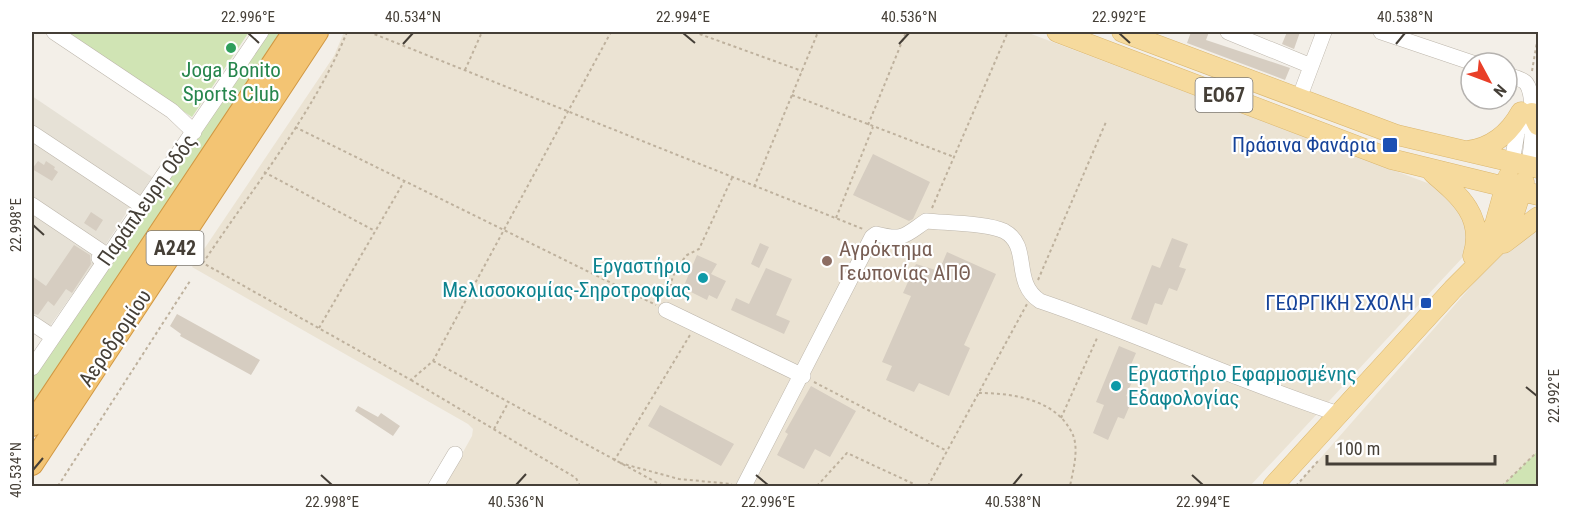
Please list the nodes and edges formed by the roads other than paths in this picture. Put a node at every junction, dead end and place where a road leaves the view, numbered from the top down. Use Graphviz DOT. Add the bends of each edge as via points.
graph roads {
  1 [pos="54,32"];
  2 [pos="261,32"];
  3 [pos="294,32"];
  4 [pos="317,32"];
  5 [pos="1057,32"];
  6 [pos="1122,32"];
  7 [pos="1228,32"];
  8 [pos="1324,32"];
  9 [pos="1381,32"];
  10 [pos="1459,58"];
  11 [pos="1311,66"];
  12 [pos="1519,78"];
  13 [pos="1303,88"];
  14 [pos="1530,117"];
  15 [pos="194,132"];
  16 [pos="32,133"];
  17 [pos="1460,151"];
  18 [pos="1526,165"];
  19 [pos="1428,170"];
  20 [pos="1522,192"];
  21 [pos="32,205"];
  22 [pos="142,206"];
  23 [pos="1539,217"];
  24 [pos="108,256"];
  25 [pos="1477,260"];
  26 [pos="666,310"];
  27 [pos="32,323"];
  28 [pos="53,337"];
  29 [pos="32,368"];
  30 [pos="803,376"];
  31 [pos="1339,414"];
  32 [pos="32,425"];
  33 [pos="455,454"];
  34 [pos="32,464"];
  35 [pos="436,486"];
  36 [pos="744,486"];
  37 [pos="1273,486"];
  1 -- 15 [label="street" via="172,111"];
  2 -- 15 [label="street, Παράπλευρη Οδός"];
  3 -- 32 [label="highway, Αεροδρομίου / Α242"];
  4 -- 34 [label="highway, Αεροδρομίου / Α242"];
  5 -- 19 [label="main road, ΕΟ67"];
  6 -- 17 [label="main road, ΕΟ67" via="1397,135"];
  7 -- 11 [label="street"];
  8 -- 11 [label="street"];
  9 -- 10 [label="street"];
  11 -- 13 [label="street"];
  12 -- 14 [label="street" via="1528,87"];
  14 -- 17 [label="main road" via="1515,122 1500,139"];
  14 -- 18 [label="street" via="1533,142"];
  15 -- 22 [label="street, Παράπλευρη Οδός"];
  16 -- 22 [label="street"];
  17 -- 18 [label="main road, ΕΟ67"];
  18 -- 20 [label="main road"];
  19 -- 20 [label="main road, ΕΟ67"];
  19 -- 25 [label="main road" via="1461,198 1474,218"];
  20 -- 25 [label="main road" via="1506,233"];
  21 -- 24 [label="street"];
  22 -- 24 [label="street, Παράπλευρη Οδός"];
  23 -- 25 [label="main road"];
  24 -- 28 [label="street, Παράπλευρη Οδός"];
  25 -- 31 [label="main road"];
  26 -- 30 [label="street"];
  27 -- 28 [label="street"];
  28 -- 29 [label="street, Παράπλευρη Οδός"];
  30 -- 31 [label="street" via="869,242 876,234 908,236 926,221 1003,231 1021,249 1020,266 1031,295 1040,301"];
  30 -- 36 [label="street"];
  31 -- 37 [label="main road"];
  33 -- 35 [label="street"];
}
